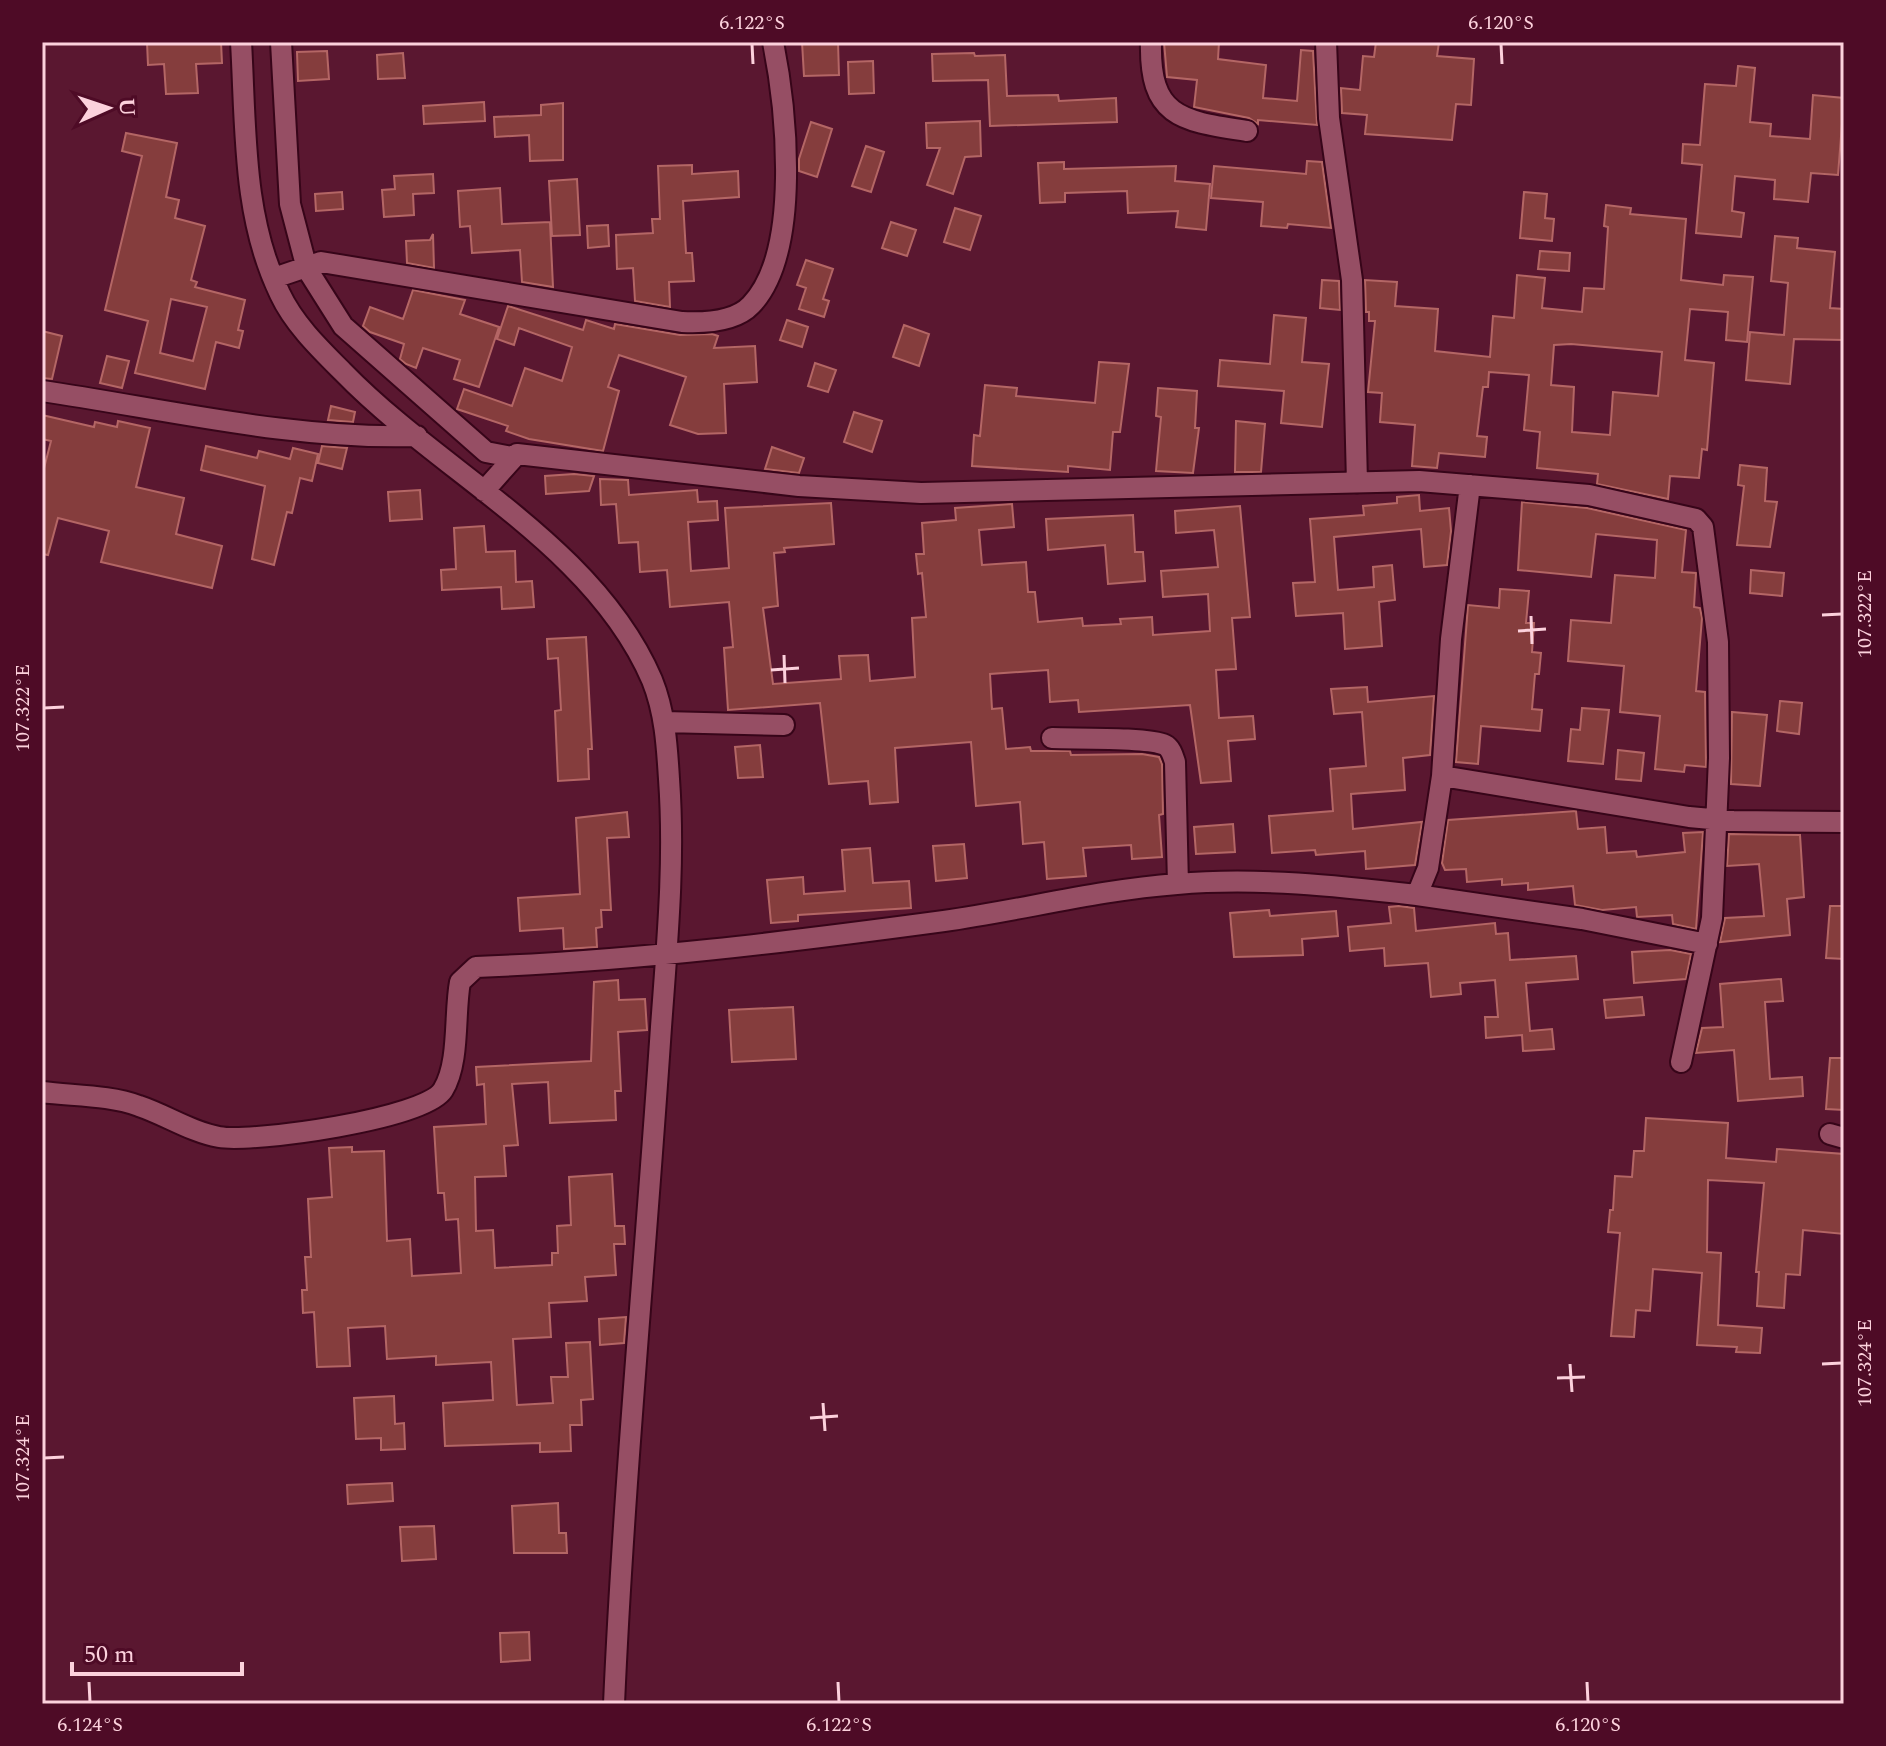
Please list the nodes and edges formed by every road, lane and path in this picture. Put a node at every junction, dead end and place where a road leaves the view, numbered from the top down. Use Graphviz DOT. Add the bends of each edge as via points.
graph roads {
  1 [pos="241,42"];
  2 [pos="281,42"];
  3 [pos="773,42"];
  4 [pos="1151,42"];
  5 [pos="1326,42"];
  6 [pos="1247,131"];
  7 [pos="302,266"];
  8 [pos="276,277"];
  9 [pos="42,391"];
  10 [pos="417,436"];
  11 [pos="506,463"];
  12 [pos="1357,483"];
  13 [pos="1470,485"];
  14 [pos="485,489"];
  15 [pos="667,722"];
  16 [pos="784,725"];
  17 [pos="1052,738"];
  18 [pos="1442,776"];
  19 [pos="1716,820"];
  20 [pos="1844,822"];
  21 [pos="1178,884"];
  22 [pos="1417,895"];
  23 [pos="1707,944"];
  24 [pos="673,954"];
  25 [pos="1681,1062"];
  26 [pos="42,1092"];
  27 [pos="614,1704"];
  1 -- 8 [label="street" via="251,198"];
  2 -- 7 [label="street" via="290,204"];
  3 -- 7 [label="street" via="784,120 784,219 758,295 741,312 682,322 321,262"];
  4 -- 6 [label="street" via="1150,78 1172,109 1189,121"];
  5 -- 12 [label="street" via="1329,118 1352,280"];
  7 -- 8 [label="street"];
  7 -- 11 [label="street" via="343,326 486,452"];
  8 -- 10 [label="street" via="281,297 314,343 366,396"];
  9 -- 10 [label="street" via="347,436"];
  10 -- 14 [label="street"];
  11 -- 12 [label="street" via="517,454 894,492"];
  11 -- 14 [label="street"];
  12 -- 13 [label="street"];
  13 -- 18 [label="street" via="1451,639"];
  13 -- 19 [label="street" via="1589,495 1681,513 1701,523 1718,642"];
  14 -- 15 [label="street" via="596,590 638,651"];
  15 -- 16 [label="street"];
  15 -- 24 [label="street"];
  17 -- 21 [label="street" via="1147,743 1171,750"];
  18 -- 19 [label="street"];
  18 -- 22 [label="street" via="1428,868"];
  19 -- 20 [label="street"];
  19 -- 23 [label="street"];
  21 -- 22 [label="street" via="1285,882"];
  21 -- 24 [label="street" via="1062,898 949,920"];
  22 -- 23 [label="street"];
  23 -- 25 [label="street"];
  24 -- 26 [label="street" via="471,969 460,982 444,1088 418,1108 384,1118 221,1138 130,1103"];
  24 -- 27 [label="street" via="627,1448"];
}
